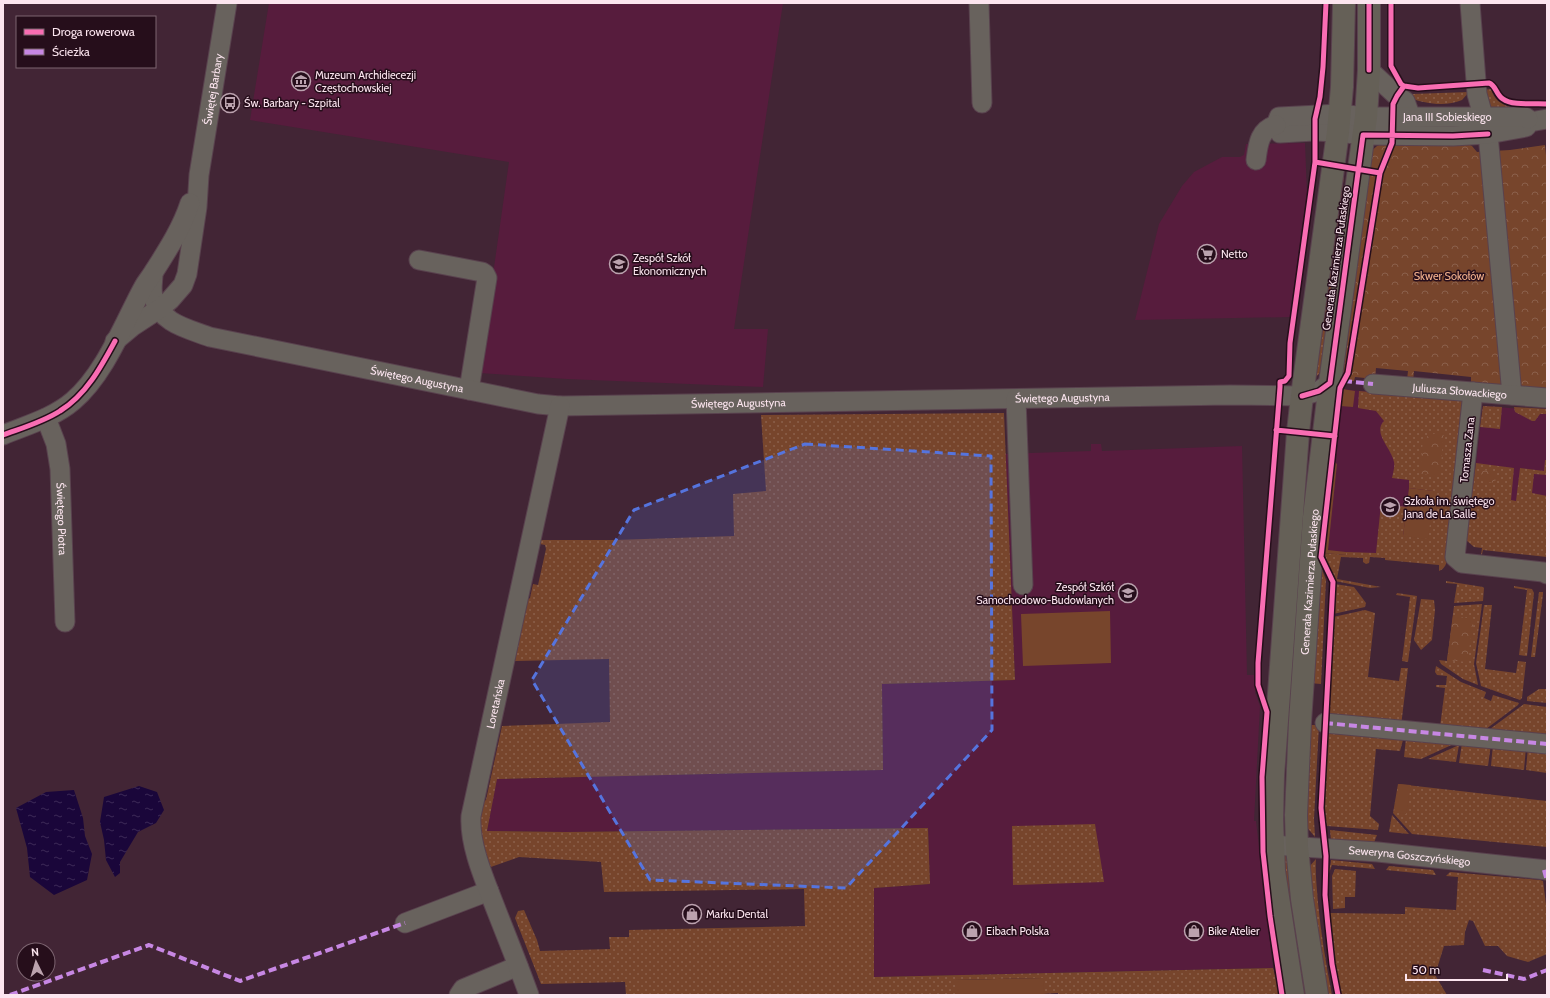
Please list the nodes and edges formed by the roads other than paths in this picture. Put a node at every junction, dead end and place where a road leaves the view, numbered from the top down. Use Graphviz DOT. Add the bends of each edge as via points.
graph roads {
  1 [pos="227,3"];
  2 [pos="979,3"];
  3 [pos="1344,3"];
  4 [pos="1369,3"];
  5 [pos="1470,3"];
  6 [pos="1369,70"];
  7 [pos="982,103"];
  8 [pos="1411,118"];
  9 [pos="1538,120"];
  10 [pos="1339,123"];
  11 [pos="1364,126"];
  12 [pos="1485,126"];
  13 [pos="1256,160"];
  14 [pos="199,175"];
  15 [pos="420,260"];
  16 [pos="153,274"];
  17 [pos="159,309"];
  18 [pos="115,341"];
  19 [pos="1330,383"];
  20 [pos="1373,384"];
  21 [pos="469,390"];
  22 [pos="1473,392"];
  23 [pos="1512,395"];
  24 [pos="1302,396"];
  25 [pos="1547,398"];
  26 [pos="1016,399"];
  27 [pos="560,406"];
  28 [pos="46,418"];
  29 [pos="3,435"];
  30 [pos="1547,574"];
  31 [pos="1023,585"];
  32 [pos="65,622"];
  33 [pos="1325,723"];
  34 [pos="1547,744"];
  35 [pos="1272,845"];
  36 [pos="1297,847"];
  37 [pos="1547,870"];
  38 [pos="489,891"];
  39 [pos="405,923"];
  40 [pos="518,966"];
  41 [pos="459,995"];
  42 [pos="529,995"];
  43 [pos="1293,995"];
  44 [pos="1318,995"];
  1 -- 14 [label="street, Świętej Barbary"];
  2 -- 7 [label="street"];
  3 -- 10 [label="main road, Generała Kazimierza Pułaskiego"];
  4 -- 6 [label="main road, Generała Kazimierza Pułaskiego"];
  5 -- 12 [label="street" via="1477,94"];
  6 -- 8 [label="street" via="1405,101"];
  6 -- 11 [label="main road, Generała Kazimierza Pułaskiego"];
  8 -- 11 [label="street, Jana III Sobieskiego"];
  8 -- 12 [label="street, Jana III Sobieskiego"];
  9 -- 12 [label="street, Jana III Sobieskiego" via="1526,117"];
  10 -- 11 [label="street, Jana III Sobieskiego"];
  10 -- 13 [label="street, Jana III Sobieskiego" via="1279,117 1276,125 1263,133 1259,140"];
  10 -- 24 [label="main road, Generała Kazimierza Pułaskiego"];
  11 -- 12 [label="street, Jana III Sobieskiego" via="1453,136"];
  11 -- 19 [label="main road, Generała Kazimierza Pułaskiego"];
  12 -- 23 [label="street"];
  14 -- 16 [label="street, Świętej Barbary" via="179,230"];
  14 -- 17 [label="street, Świętej Barbary" via="187,274 178,292"];
  15 -- 21 [label="street" via="482,272 487,278"];
  16 -- 17 [label="street" via="153,296"];
  16 -- 18 [label="street, Świętej Barbary"];
  17 -- 18 [label="street, Świętej Barbary"];
  17 -- 21 [label="street, Świętego Augustyna" via="164,317 174,323 210,336"];
  18 -- 28 [label="street, Świętej Barbary" via="85,388 60,411"];
  19 -- 24 [label="street, Świętego Augustyna" via="1319,391"];
  19 -- 36 [label="main road, Generała Kazimierza Pułaskiego" via="1309,574 1300,722"];
  20 -- 22 [label="street, Juliusza Słowackiego"];
  21 -- 27 [label="street, Świętego Augustyna"];
  22 -- 23 [label="street, Juliusza Słowackiego"];
  22 -- 30 [label="street, Tomasza Zana" via="1455,557 1462,563"];
  23 -- 25 [label="street, Juliusza Słowackiego"];
  24 -- 26 [label="street, Świętego Augustyna"];
  24 -- 35 [label="main road, Generała Kazimierza Pułaskiego" via="1275,744"];
  26 -- 27 [label="street, Świętego Augustyna"];
  26 -- 31 [label="street"];
  27 -- 38 [label="street, Loretańska" via="471,816 471,838"];
  28 -- 29 [label="street, Świętej Barbary"];
  28 -- 32 [label="street, Świętego Piotra" via="56,444 60,469"];
  33 -- 34 [label="street"];
  35 -- 36 [label="street, Seweryna Goszczyńskiego"];
  35 -- 43 [label="main road, Generała Kazimierza Pułaskiego" via="1277,898"];
  36 -- 37 [label="street, Seweryna Goszczyńskiego" via="1378,852"];
  36 -- 44 [label="main road, Generała Kazimierza Pułaskiego" via="1302,899"];
  38 -- 39 [label="street"];
  38 -- 40 [label="street, Loretańska"];
  40 -- 41 [label="street" via="463,989"];
  40 -- 42 [label="street, Loretańska"];
}
